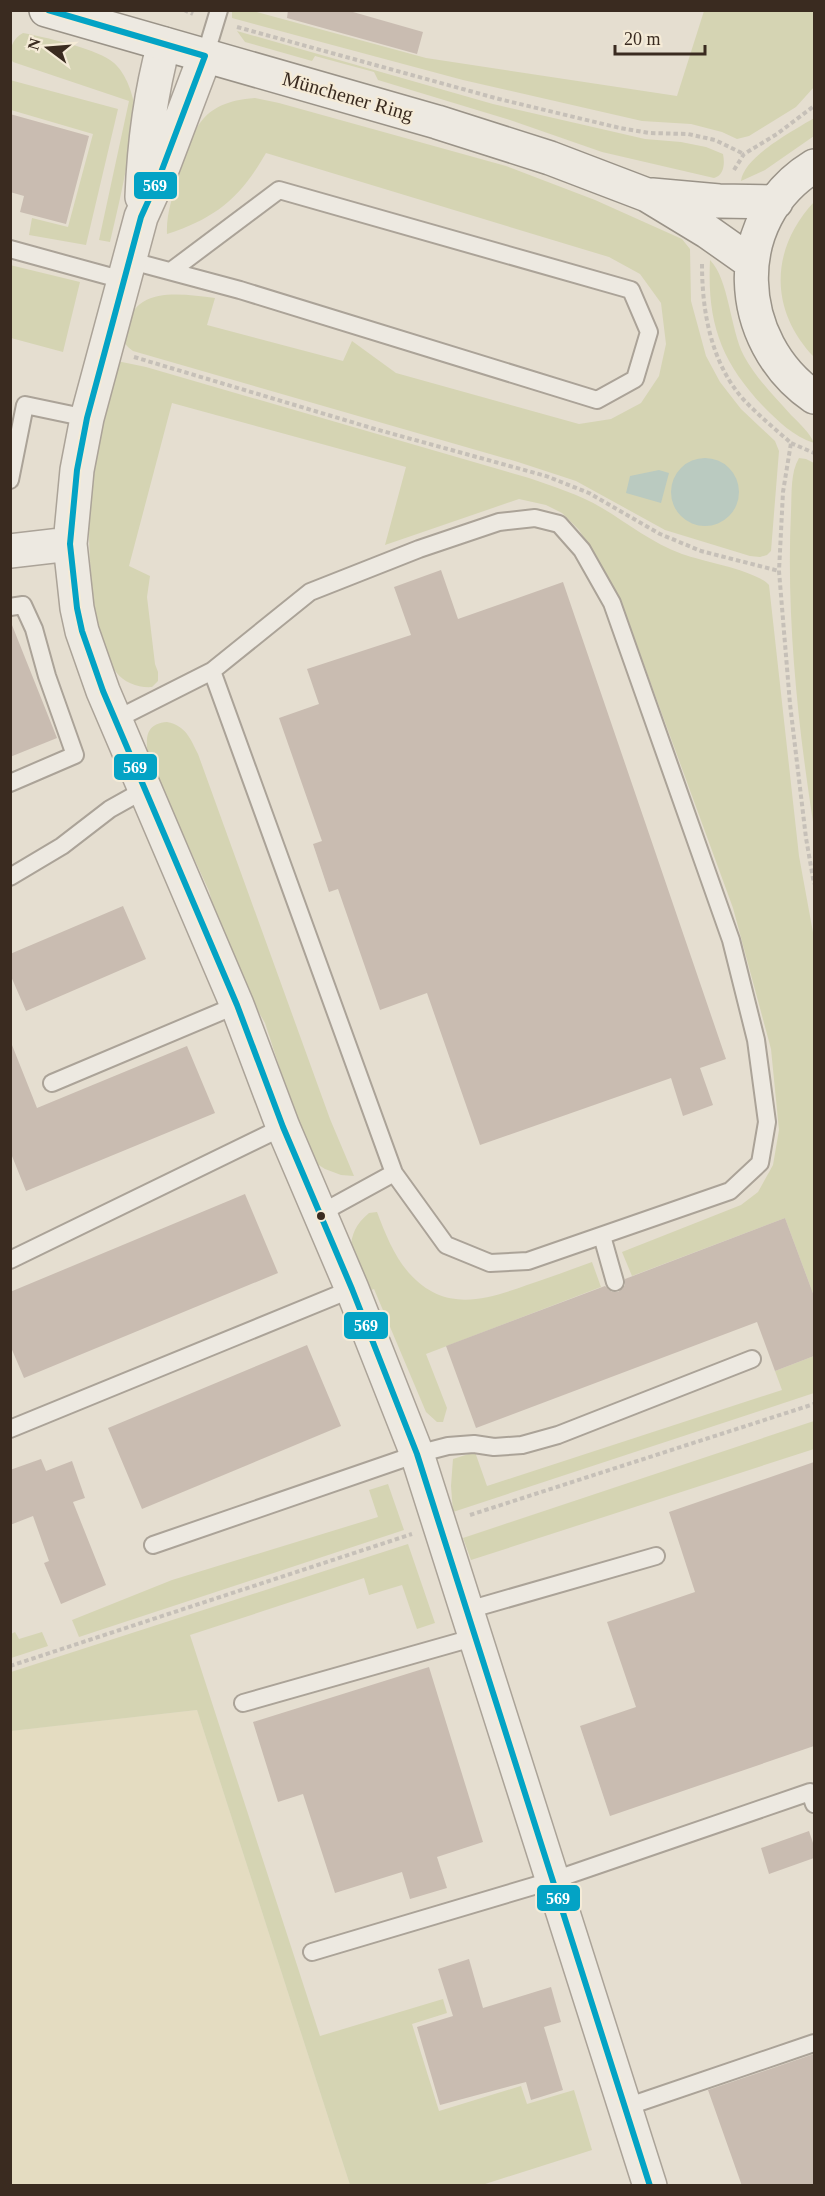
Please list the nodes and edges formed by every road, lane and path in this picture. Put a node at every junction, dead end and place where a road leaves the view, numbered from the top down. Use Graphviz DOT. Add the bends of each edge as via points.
graph roads {
  1 [pos="46,10"];
  2 [pos="184,10"];
  3 [pos="217,16"];
  4 [pos="164,44"];
  5 [pos="205,56"];
  6 [pos="814,106"];
  7 [pos="744,154"];
  8 [pos="814,166"];
  9 [pos="647,195"];
  10 [pos="719,201"];
  11 [pos="776,202"];
  12 [pos="141,217"];
  13 [pos="708,232"];
  14 [pos="10,249"];
  15 [pos="752,263"];
  16 [pos="125,270"];
  17 [pos="171,271"];
  18 [pos="105,349"];
  19 [pos="814,397"];
  20 [pos="87,418"];
  21 [pos="791,443"];
  22 [pos="814,453"];
  23 [pos="10,480"];
  24 [pos="70,544"];
  25 [pos="10,552"];
  26 [pos="779,571"];
  27 [pos="10,607"];
  28 [pos="212,671"];
  29 [pos="115,720"];
  30 [pos="10,783"];
  31 [pos="144,790"];
  32 [pos="10,877"];
  33 [pos="814,884"];
  34 [pos="237,1005"];
  35 [pos="52,1083"];
  36 [pos="283,1127"];
  37 [pos="394,1173"];
  38 [pos="321,1213"];
  39 [pos="602,1236"];
  40 [pos="10,1260"];
  41 [pos="615,1282"];
  42 [pos="352,1289"];
  43 [pos="752,1359"];
  44 [pos="814,1404"];
  45 [pos="10,1430"];
  46 [pos="417,1454"];
  47 [pos="441,1525"];
  48 [pos="153,1545"];
  49 [pos="656,1556"];
  50 [pos="472,1623"];
  51 [pos="10,1666"];
  52 [pos="243,1703"];
  53 [pos="814,1804"];
  54 [pos="554,1880"];
  55 [pos="312,1952"];
  56 [pos="814,2043"];
  57 [pos="626,2107"];
  58 [pos="650,2186"];
  1 -- 4 [label="street, Münchener Ring"];
  2 -- 3 [label="path"];
  3 -- 5 [label="lane"];
  3 -- 7 [label="path" via="543,110 649,133 688,134 715,140"];
  4 -- 5 [label="street, Münchener Ring"];
  4 -- 12 [label="street" via="147,118"];
  5 -- 9 [label="street, Münchener Ring" via="489,138"];
  5 -- 12 [label="street"];
  6 -- 7 [label="path"];
  7 -- 10 [label="path"];
  8 -- 11 [label="street"];
  9 -- 10 [label="street, Münchener Ring"];
  9 -- 13 [label="street, Münchener Ring"];
  10 -- 11 [label="street, Münchener Ring"];
  11 -- 15 [label="street" via="762,226"];
  12 -- 16 [label="street"];
  13 -- 15 [label="street, Münchener Ring"];
  13 -- 21 [label="path" via="701,260 702,295 719,358 742,397"];
  14 -- 16 [label="lane"];
  15 -- 19 [label="street" via="753,306 768,348"];
  16 -- 17 [label="lane"];
  16 -- 18 [label="street"];
  17 -- 17 [label="lane" via="597,400 635,379 649,332 631,290 279,190"];
  18 -- 20 [label="street"];
  18 -- 26 [label="path" via="546,476 589,493 660,534 701,551"];
  20 -- 23 [label="lane" via="25,405"];
  20 -- 24 [label="street"];
  21 -- 22 [label="path"];
  21 -- 26 [label="path" via="783,492"];
  24 -- 25 [label="street"];
  24 -- 29 [label="street" via="82,631"];
  26 -- 33 [label="path" via="790,704"];
  27 -- 30 [label="lane" via="22,605 34,629 75,755"];
  28 -- 29 [label="lane"];
  28 -- 37 [label="lane"];
  28 -- 39 [label="lane" via="310,592 499,522 535,518 559,524 582,550 612,603 730,940 756,1040 767,1122 760,1163 730,1191"];
  29 -- 31 [label="street"];
  31 -- 32 [label="lane"];
  31 -- 34 [label="street"];
  34 -- 35 [label="lane"];
  34 -- 36 [label="street"];
  36 -- 38 [label="street"];
  36 -- 40 [label="lane"];
  37 -- 38 [label="lane"];
  37 -- 39 [label="lane" via="446,1245 490,1263 528,1261"];
  38 -- 42 [label="street"];
  39 -- 41 [label="lane"];
  42 -- 45 [label="lane"];
  42 -- 46 [label="street"];
  43 -- 46 [label="lane" via="558,1435 522,1445 448,1446"];
  44 -- 47 [label="path"];
  46 -- 47 [label="street"];
  46 -- 48 [label="lane"];
  47 -- 50 [label="street"];
  47 -- 51 [label="path"];
  49 -- 50 [label="lane"];
  50 -- 52 [label="lane"];
  50 -- 54 [label="street"];
  53 -- 54 [label="lane" via="810,1792"];
  54 -- 55 [label="lane"];
  54 -- 57 [label="street"];
  56 -- 57 [label="lane"];
  57 -- 58 [label="street"];
}
